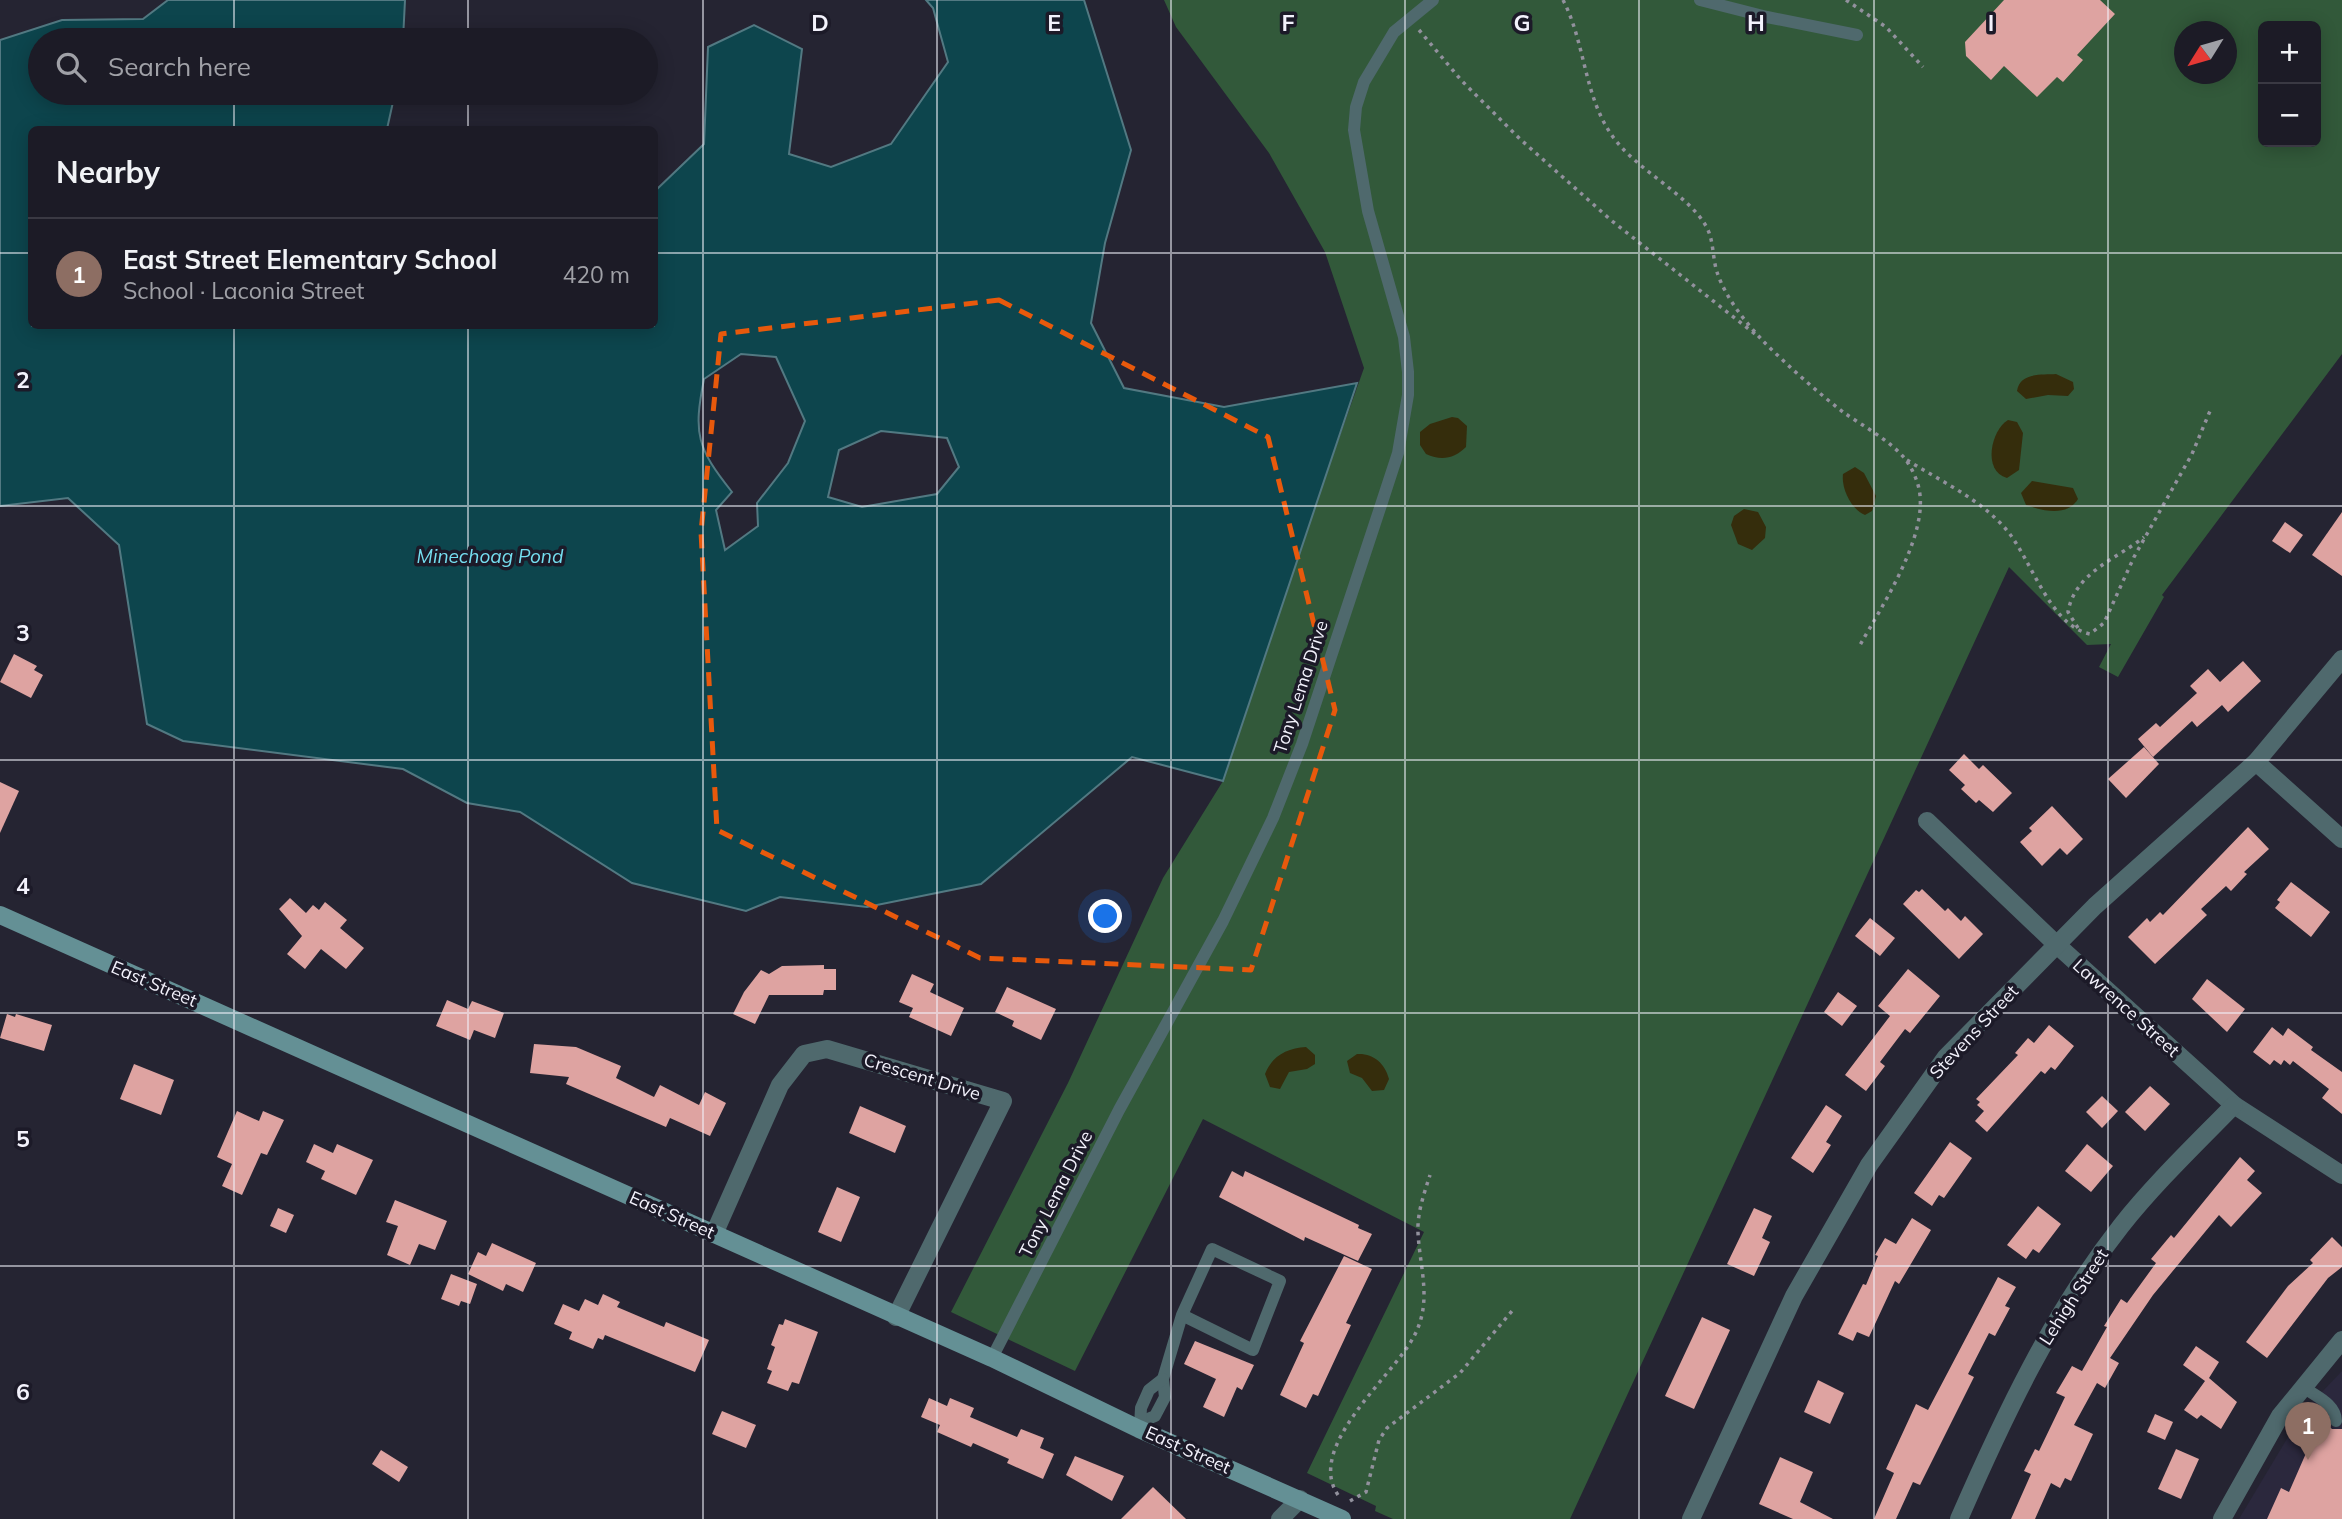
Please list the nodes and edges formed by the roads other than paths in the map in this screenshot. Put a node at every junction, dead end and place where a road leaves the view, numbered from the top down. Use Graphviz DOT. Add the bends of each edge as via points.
graph roads {
  1 [pos="1433,0"];
  2 [pos="1700,0"];
  3 [pos="1857,35"];
  4 [pos="2342,659"];
  5 [pos="2256,762"];
  6 [pos="1927,821"];
  7 [pos="2342,839"];
  8 [pos="0,915"];
  9 [pos="2056,946"];
  10 [pos="2234,1105"];
  11 [pos="2342,1175"];
  12 [pos="714,1234"];
  13 [pos="1182,1315"];
  14 [pos="896,1317"];
  15 [pos="2342,1340"];
  16 [pos="992,1358"];
  17 [pos="2303,1387"];
  18 [pos="2336,1421"];
  19 [pos="1141,1425"];
  20 [pos="1300,1499"];
  21 [pos="1280,1519"];
  22 [pos="1342,1519"];
  23 [pos="1690,1519"];
  24 [pos="1959,1519"];
  25 [pos="2222,1519"];
  1 -- 16 [label="lane, Tony Lema Drive" via="1394,32 1364,82 1354,130 1368,211 1404,337 1408,396 1398,453 1273,818"];
  2 -- 3 [label="lane"];
  4 -- 5 [label="street, Stevens Street"];
  5 -- 7 [label="street"];
  5 -- 9 [label="street, Stevens Street" via="2104,897"];
  6 -- 9 [label="street, Lawrence Street"];
  8 -- 12 [label="main road, East Street"];
  9 -- 10 [label="street, Lawrence Street"];
  9 -- 23 [label="street, Stevens Street" via="1947,1057 1869,1165 1794,1296"];
  10 -- 11 [label="street, Lawrence Street"];
  10 -- 24 [label="street, Lehigh Street" via="2122,1224 2081,1281 2018,1392"];
  12 -- 14 [label="main road, East Street"];
  12 -- 14 [label="street, Crescent Drive" via="780,1085 804,1054 827,1049 1003,1101"];
  13 -- 13 [label="lane" via="1212,1249 1280,1281 1252,1350"];
  13 -- 19 [label="lane" via="1163,1379 1149,1390 1141,1408"];
  14 -- 16 [label="main road, East Street"];
  15 -- 17 [label="street"];
  16 -- 19 [label="main road, East Street"];
  17 -- 18 [label="lane" via="2330,1406"];
  17 -- 25 [label="street" via="2280,1416"];
  19 -- 20 [label="main road, East Street"];
  20 -- 21 [label="street"];
  20 -- 22 [label="main road, East Street"];
}
